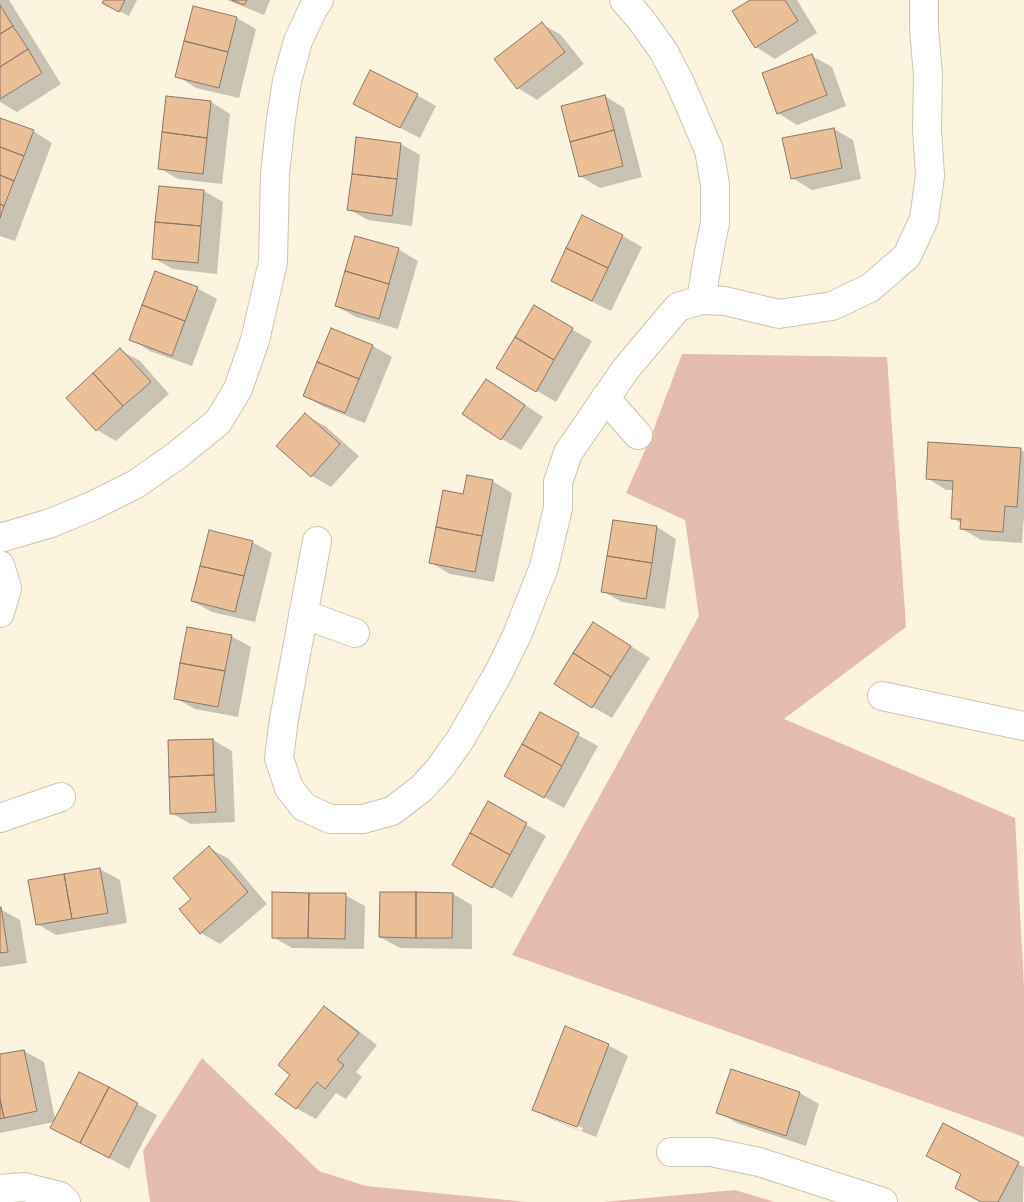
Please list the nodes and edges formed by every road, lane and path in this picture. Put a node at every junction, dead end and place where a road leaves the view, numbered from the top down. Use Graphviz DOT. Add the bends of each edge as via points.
graph roads {
  1 [pos="319,0"];
  2 [pos="624,0"];
  3 [pos="924,0"];
  4 [pos="702,300"];
  5 [pos="605,398"];
  6 [pos="638,435"];
  7 [pos="0,538"];
  8 [pos="317,541"];
  9 [pos="0,565"];
  10 [pos="0,613"];
  11 [pos="304,614"];
  12 [pos="355,633"];
  13 [pos="882,696"];
  14 [pos="1024,726"];
  15 [pos="61,797"];
  16 [pos="0,818"];
  17 [pos="671,1152"];
  18 [pos="0,1189"];
  19 [pos="66,1202"];
  20 [pos="883,1202"];
  1 -- 7 [label="street" via="298,41 287,81 275,174 273,262 255,340 238,389 218,422 136,484 51,523"];
  2 -- 4 [label="street" via="664,52 709,150 715,184 715,223"];
  3 -- 4 [label="street" via="930,176 924,219 907,256 870,288 832,306 780,314 725,301"];
  4 -- 5 [label="street" via="678,307"];
  5 -- 6 [label="street"];
  5 -- 11 [label="street" via="568,453 558,482 558,508 544,567 499,672 440,768 422,788 392,810 363,819 330,819 304,807 290,788 279,758"];
  8 -- 11 [label="street"];
  9 -- 10 [label="street" via="7,588"];
  11 -- 12 [label="street"];
  13 -- 14 [label="street"];
  15 -- 16 [label="street"];
  17 -- 20 [label="street" via="711,1152 759,1162"];
  18 -- 19 [label="street" via="24,1187 60,1196"];
}
